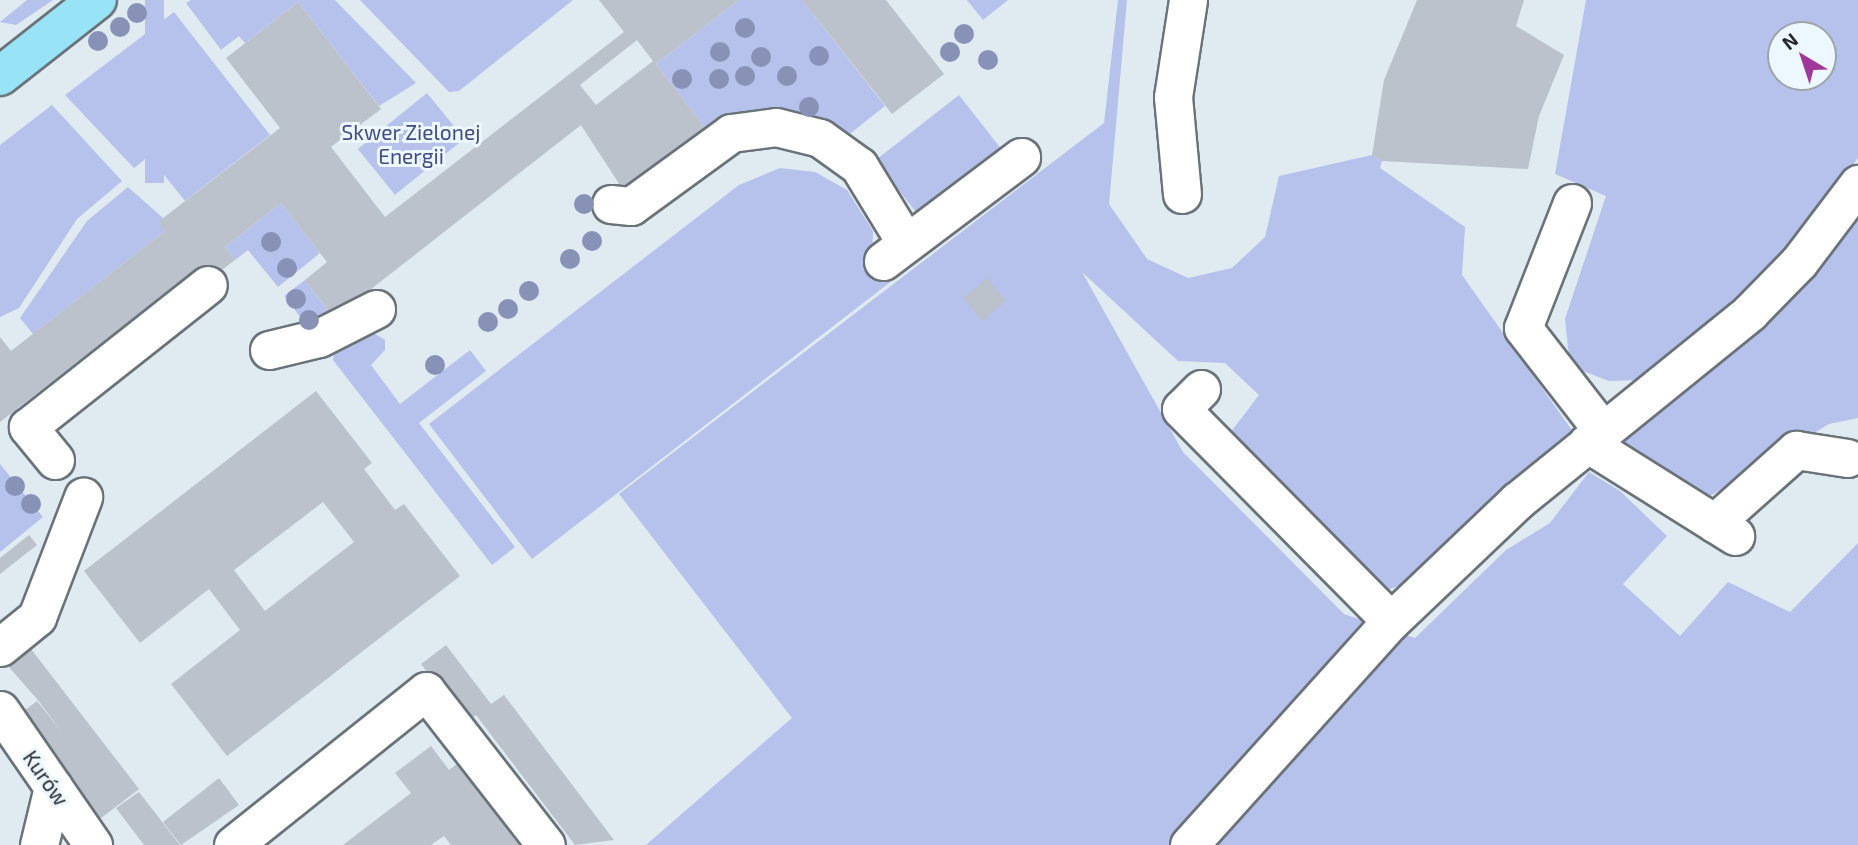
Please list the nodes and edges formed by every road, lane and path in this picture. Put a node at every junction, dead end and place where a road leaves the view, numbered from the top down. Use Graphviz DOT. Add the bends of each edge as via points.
graph roads {
  1 [pos="97,0"];
  2 [pos="1188,0"];
  3 [pos="4,64"];
  4 [pos="1021,157"];
  5 [pos="1858,184"];
  6 [pos="1182,194"];
  7 [pos="1572,203"];
  8 [pos="611,204"];
  9 [pos="208,285"];
  10 [pos="376,309"];
  11 [pos="269,350"];
  12 [pos="1201,389"];
  13 [pos="1595,436"];
  14 [pos="1847,458"];
  15 [pos="55,460"];
  16 [pos="83,497"];
  17 [pos="1391,621"];
  18 [pos="0,647"];
  19 [pos="0,710"];
  20 [pos="53,787"];
  21 [pos="39,845"];
  22 [pos="93,845"];
  23 [pos="233,845"];
  24 [pos="546,845"];
  25 [pos="1189,845"];
  1 -- 3 [label="main road"];
  2 -- 6 [label="street" via="1173,97"];
  4 -- 8 [label="street" via="894,252 859,166 820,138 776,127 731,133 631,206"];
  5 -- 13 [label="street" via="1799,262 1749,312"];
  7 -- 13 [label="street" via="1523,328"];
  9 -- 15 [label="street" via="28,427"];
  10 -- 11 [label="street" via="319,338"];
  12 -- 17 [label="street" via="1181,409"];
  13 -- 14 [label="street" via="1725,529 1796,450"];
  13 -- 17 [label="street"];
  16 -- 18 [label="street" via="37,617"];
  17 -- 25 [label="street"];
  19 -- 20 [label="street, Kurów"];
  20 -- 21 [label="street"];
  20 -- 22 [label="street, Kurów"];
  23 -- 24 [label="street" via="426,691"];
}
